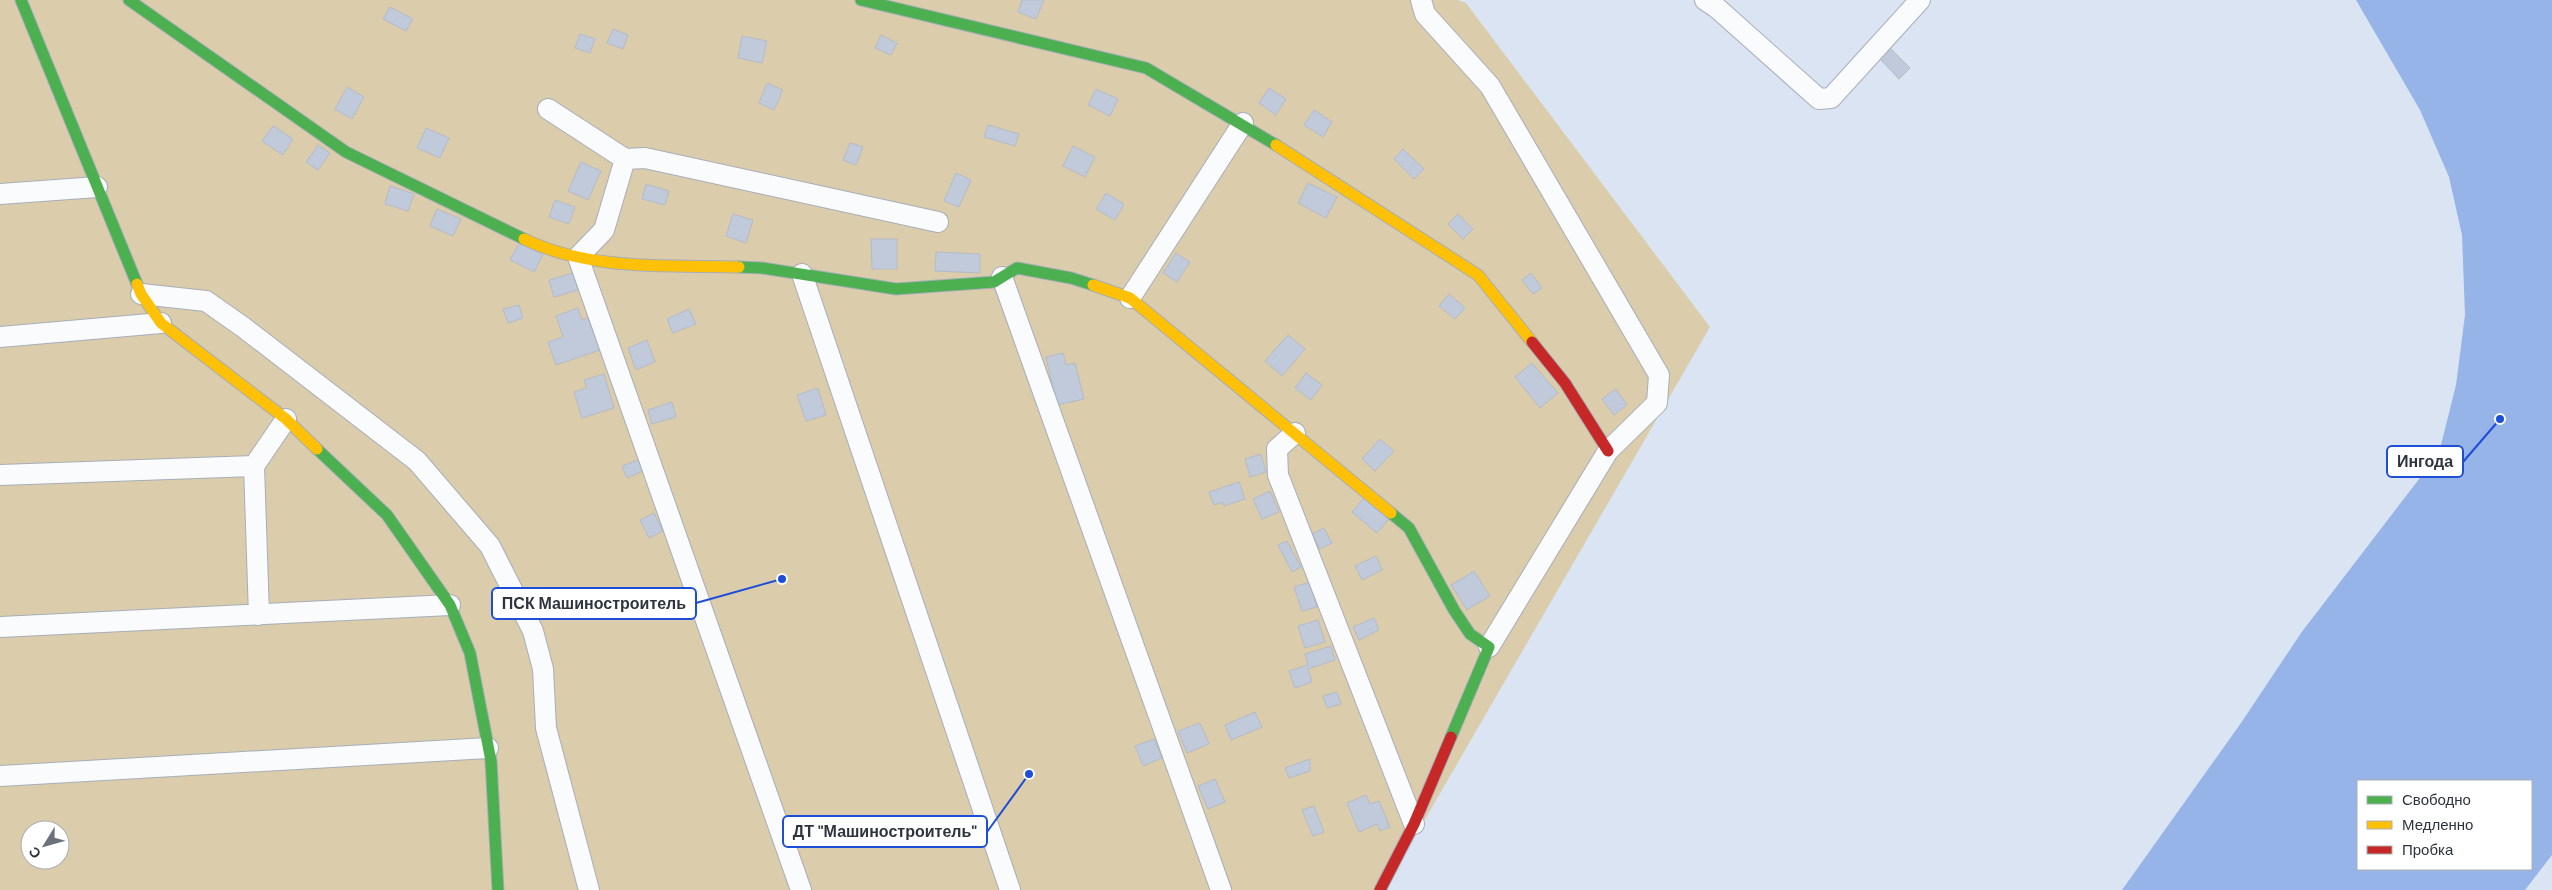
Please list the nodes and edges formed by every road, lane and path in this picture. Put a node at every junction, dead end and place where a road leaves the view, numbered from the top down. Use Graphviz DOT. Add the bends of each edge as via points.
graph roads {
  1 [pos="20,0"];
  2 [pos="129,0"];
  3 [pos="861,0"];
  4 [pos="1421,0"];
  5 [pos="1920,0"];
  6 [pos="1716,3"];
  7 [pos="548,109"];
  8 [pos="1243,123"];
  9 [pos="625,159"];
  10 [pos="97,186"];
  11 [pos="0,194"];
  12 [pos="938,222"];
  13 [pos="578,257"];
  14 [pos="802,274"];
  15 [pos="1002,277"];
  16 [pos="141,294"];
  17 [pos="1130,298"];
  18 [pos="161,323"];
  19 [pos="0,336"];
  20 [pos="286,419"];
  21 [pos="1295,432"];
  22 [pos="1608,451"];
  23 [pos="254,466"];
  24 [pos="0,475"];
  25 [pos="450,605"];
  26 [pos="259,615"];
  27 [pos="0,627"];
  28 [pos="1489,647"];
  29 [pos="488,748"];
  30 [pos="0,776"];
  31 [pos="1414,824"];
  32 [pos="498,890"];
  33 [pos="589,890"];
  34 [pos="801,890"];
  35 [pos="1010,890"];
  36 [pos="1221,890"];
  37 [pos="1380,890"];
  1 -- 10 [label="street"];
  2 -- 13 [label="street" via="346,152 543,248"];
  3 -- 8 [label="street" via="1146,68"];
  4 -- 22 [label="street" via="1425,14 1490,86 1659,375 1657,403"];
  5 -- 6 [label="street" via="1831,98 1819,99"];
  7 -- 9 [label="street"];
  8 -- 17 [label="street"];
  8 -- 22 [label="street" via="1478,275 1565,383"];
  9 -- 12 [label="street" via="645,158"];
  9 -- 13 [label="street" via="604,230"];
  10 -- 11 [label="street"];
  10 -- 16 [label="street"];
  13 -- 14 [label="street" via="598,262 762,268"];
  13 -- 34 [label="street"];
  14 -- 15 [label="street" via="896,289 994,282"];
  14 -- 35 [label="street"];
  15 -- 17 [label="street" via="1017,268 1071,278"];
  15 -- 36 [label="street"];
  16 -- 18 [label="street"];
  16 -- 33 [label="street" via="206,301 243,327 417,461 490,546 533,632 543,669 546,728"];
  17 -- 21 [label="street"];
  18 -- 19 [label="street"];
  18 -- 20 [label="street"];
  20 -- 23 [label="street"];
  20 -- 25 [label="street" via="387,515"];
  21 -- 28 [label="street" via="1409,528 1470,634"];
  21 -- 31 [label="street" via="1278,449 1278,475"];
  22 -- 28 [label="street"];
  23 -- 24 [label="street"];
  23 -- 26 [label="street"];
  25 -- 26 [label="street"];
  25 -- 29 [label="street" via="470,653"];
  26 -- 27 [label="street"];
  28 -- 31 [label="street"];
  29 -- 30 [label="street"];
  29 -- 32 [label="street"];
  31 -- 37 [label="street"];
}
